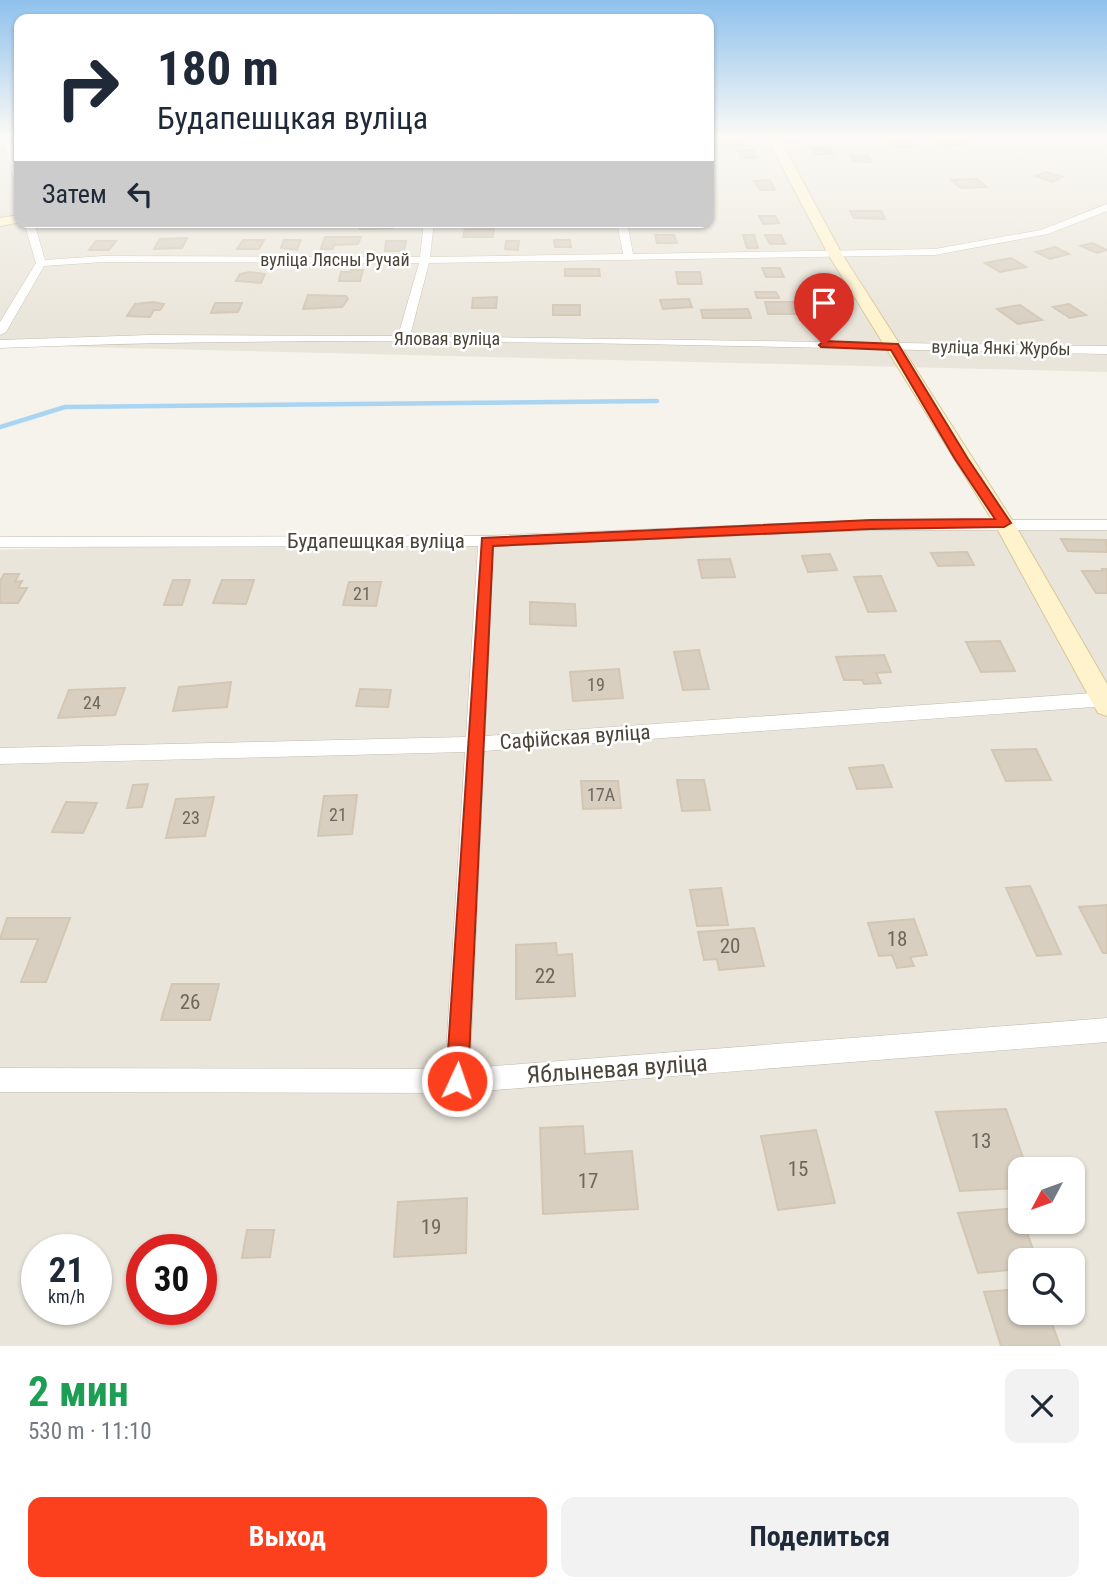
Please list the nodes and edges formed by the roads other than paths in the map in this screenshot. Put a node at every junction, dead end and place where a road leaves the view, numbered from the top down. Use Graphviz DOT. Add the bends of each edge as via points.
graph roads {
  1 [pos="806,199"];
  2 [pos="1107,207"];
  3 [pos="31,228"];
  4 [pos="428,228"];
  5 [pos="623,228"];
  6 [pos="835,254"];
  7 [pos="629,258"];
  8 [pos="425,260"];
  9 [pos="41,263"];
  10 [pos="0,332"];
  11 [pos="403,340"];
  12 [pos="0,344"];
  13 [pos="894,346"];
  14 [pos="1107,350"];
  15 [pos="1004,523"];
  16 [pos="1107,525"];
  17 [pos="486,541"];
  18 [pos="0,542"];
  19 [pos="1106,702"];
  20 [pos="478,744"];
  21 [pos="0,756"];
  22 [pos="1107,1030"];
  23 [pos="0,1080"];
  24 [pos="457,1081"];
  1 -- 6 [label="street"];
  2 -- 6 [label="street, вуліца Лясны Ручай" via="1081,222 1014,240 935,252"];
  3 -- 9 [label="street"];
  4 -- 8 [label="street"];
  5 -- 7 [label="street"];
  6 -- 7 [label="street, вуліца Лясны Ручай"];
  6 -- 13 [label="street"];
  7 -- 8 [label="street, вуліца Лясны Ручай"];
  8 -- 9 [label="street, вуліца Лясны Ручай" via="103,259"];
  8 -- 11 [label="street"];
  9 -- 10 [label="street"];
  11 -- 12 [label="street, Яловая вуліца" via="149,338"];
  11 -- 13 [label="street, Яловая вуліца"];
  13 -- 14 [label="street, вуліца Янкі Журбы"];
  13 -- 15 [label="street"];
  15 -- 16 [label="street, Будапешцкая вуліца"];
  15 -- 17 [label="street, Будапешцкая вуліца"];
  15 -- 19 [label="street"];
  17 -- 18 [label="street, Будапешцкая вуліца"];
  17 -- 20 [label="street"];
  19 -- 20 [label="street, Сафійская вуліца"];
  20 -- 21 [label="street, Сафійская вуліца"];
  20 -- 24 [label="street"];
  22 -- 24 [label="street, Яблыневая вуліца"];
  23 -- 24 [label="street, Яблыневая вуліца"];
}
